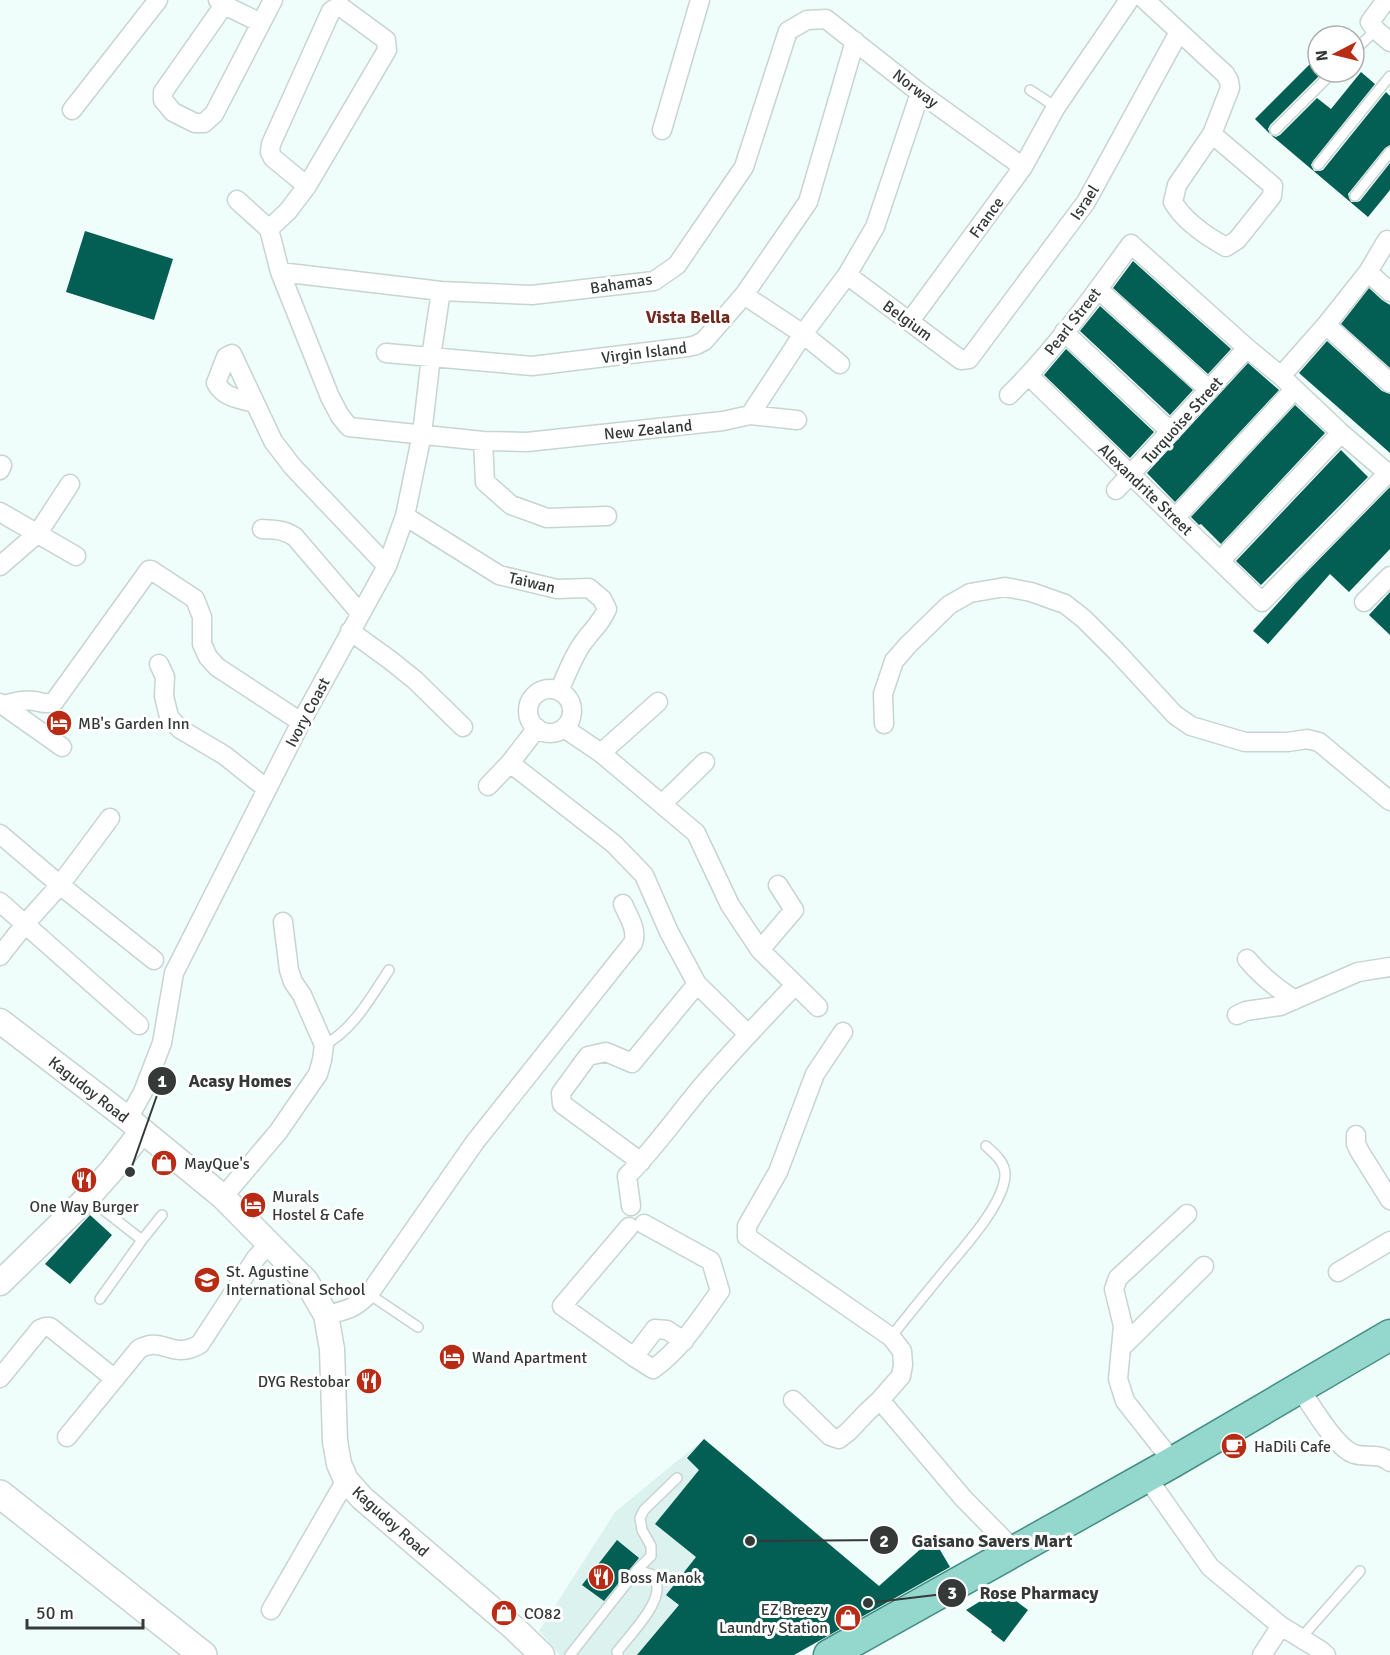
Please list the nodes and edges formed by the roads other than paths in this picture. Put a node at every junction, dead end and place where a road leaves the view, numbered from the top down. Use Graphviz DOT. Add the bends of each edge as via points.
graph roads {
  1 [pos="158,0"];
  2 [pos="273,0"];
  3 [pos="700,0"];
  4 [pos="1129,0"];
  5 [pos="1145,0"];
  6 [pos="1386,0"];
  7 [pos="221,3"];
  8 [pos="807,20"];
  9 [pos="261,22"];
  10 [pos="1179,32"];
  11 [pos="1383,36"];
  12 [pos="855,41"];
  13 [pos="1366,45"];
  14 [pos="1390,76"];
  15 [pos="1321,84"];
  16 [pos="1030,90"];
  17 [pos="920,93"];
  18 [pos="1056,107"];
  19 [pos="72,110"];
  20 [pos="662,130"];
  21 [pos="1275,130"];
  22 [pos="1212,134"];
  23 [pos="1390,152"];
  24 [pos="1318,165"];
  25 [pos="1023,167"];
  26 [pos="307,186"];
  27 [pos="1355,196"];
  28 [pos="237,200"];
  29 [pos="269,229"];
  30 [pos="1387,240"];
  31 [pos="280,272"];
  32 [pos="1368,272"];
  33 [pos="847,275"];
  34 [pos="1098,289"];
  35 [pos="441,291"];
  36 [pos="1390,292"];
  37 [pos="744,295"];
  38 [pos="910,321"];
  39 [pos="1326,325"];
  40 [pos="1064,332"];
  41 [pos="803,334"];
  42 [pos="1247,348"];
  43 [pos="386,353"];
  44 [pos="431,357"];
  45 [pos="969,359"];
  46 [pos="840,364"];
  47 [pos="1029,376"];
  48 [pos="1281,376"];
  49 [pos="1390,383"];
  50 [pos="1209,390"];
  51 [pos="1294,390"];
  52 [pos="1009,395"];
  53 [pos="255,403"];
  54 [pos="750,415"];
  55 [pos="797,420"];
  56 [pos="1171,432"];
  57 [pos="1341,433"];
  58 [pos="422,434"];
  59 [pos="483,441"];
  60 [pos="1389,474"];
  61 [pos="1131,476"];
  62 [pos="70,484"];
  63 [pos="1116,490"];
  64 [pos="0,512"];
  65 [pos="405,516"];
  66 [pos="607,516"];
  67 [pos="1175,518"];
  68 [pos="262,530"];
  69 [pos="38,533"];
  70 [pos="76,556"];
  71 [pos="1221,560"];
  72 [pos="0,566"];
  73 [pos="387,566"];
  74 [pos="1390,576"];
  75 [pos="1364,602"];
  76 [pos="360,613"];
  77 [pos="350,631"];
  78 [pos="159,664"];
  79 [pos="559,691"];
  80 [pos="658,702"];
  81 [pos="1,704"];
  82 [pos="301,722"];
  83 [pos="884,724"];
  84 [pos="463,727"];
  85 [pos="537,728"];
  86 [pos="564,728"];
  87 [pos="62,747"];
  88 [pos="601,753"];
  89 [pos="705,762"];
  90 [pos="510,763"];
  91 [pos="488,786"];
  92 [pos="267,789"];
  93 [pos="1390,801"];
  94 [pos="662,804"];
  95 [pos="110,818"];
  96 [pos="0,834"];
  97 [pos="60,885"];
  98 [pos="778,885"];
  99 [pos="0,902"];
  100 [pos="623,904"];
  101 [pos="284,922"];
  102 [pos="25,924"];
  103 [pos="760,950"];
  104 [pos="0,956"];
  105 [pos="1247,959"];
  106 [pos="154,960"];
  107 [pos="1390,967"];
  108 [pos="389,970"];
  109 [pos="697,984"];
  110 [pos="795,985"];
  111 [pos="1295,1000"];
  112 [pos="818,1007"];
  113 [pos="1237,1015"];
  114 [pos="0,1021"];
  115 [pos="139,1025"];
  116 [pos="843,1032"];
  117 [pos="748,1034"];
  118 [pos="324,1045"];
  119 [pos="135,1125"];
  120 [pos="1356,1135"];
  121 [pos="986,1146"];
  122 [pos="641,1161"];
  123 [pos="89,1196"];
  124 [pos="223,1197"];
  125 [pos="1390,1200"];
  126 [pos="1187,1214"];
  127 [pos="162,1215"];
  128 [pos="636,1226"];
  129 [pos="142,1240"];
  130 [pos="1390,1241"];
  131 [pos="270,1243"];
  132 [pos="1204,1266"];
  133 [pos="1338,1272"];
  134 [pos="0,1283"];
  135 [pos="369,1294"];
  136 [pos="99,1299"];
  137 [pos="326,1315"];
  138 [pos="418,1327"];
  139 [pos="1390,1335"];
  140 [pos="891,1337"];
  141 [pos="684,1341"];
  142 [pos="1121,1348"];
  143 [pos="634,1357"];
  144 [pos="0,1378"];
  145 [pos="115,1379"];
  146 [pos="1300,1389"];
  147 [pos="793,1400"];
  148 [pos="880,1400"];
  149 [pos="67,1437"];
  150 [pos="1173,1461"];
  151 [pos="1390,1462"];
  152 [pos="1146,1476"];
  153 [pos="677,1478"];
  154 [pos="346,1480"];
  155 [pos="0,1494"];
  156 [pos="1015,1551"];
  157 [pos="638,1570"];
  158 [pos="1360,1570"];
  159 [pos="271,1610"];
  160 [pos="1281,1626"];
  161 [pos="1301,1638"];
  162 [pos="577,1653"];
  163 [pos="203,1655"];
  164 [pos="542,1655"];
  165 [pos="618,1655"];
  166 [pos="829,1655"];
  167 [pos="1262,1655"];
  168 [pos="1326,1655"];
  1 -- 19 [label="street"];
  2 -- 9 [label="street"];
  3 -- 20 [label="street"];
  4 -- 18 [label="street, France"];
  5 -- 10 [label="street"];
  6 -- 11 [label="street" via="1370,22"];
  7 -- 9 [label="street"];
  7 -- 9 [label="street" via="163,92 163,100 185,119 204,123 214,114"];
  8 -- 12 [label="street, Norway" via="826,19"];
  8 -- 35 [label="street, Bahamas" via="788,31 744,167 677,265 654,281 532,295"];
  10 -- 22 [label="street" via="1229,81 1230,88"];
  10 -- 45 [label="street, Israel" via="1086,202"];
  11 -- 13 [label="lane"];
  12 -- 17 [label="street, Norway"];
  12 -- 37 [label="street, Virgin Island" via="808,202"];
  14 -- 24 [label="lane"];
  15 -- 21 [label="lane"];
  16 -- 18 [label="lane"];
  17 -- 25 [label="street, Norway"];
  17 -- 33 [label="street" via="874,227"];
  18 -- 25 [label="street, France"];
  22 -- 22 [label="street" via="1177,185 1173,202 1179,213 1226,248 1272,196 1273,186"];
  23 -- 27 [label="lane"];
  25 -- 38 [label="street, France"];
  26 -- 26 [label="street" via="387,50 386,40 341,7 331,11 271,144 273,158"];
  26 -- 29 [label="street"];
  28 -- 29 [label="street"];
  29 -- 31 [label="street"];
  30 -- 32 [label="street"];
  31 -- 35 [label="street, Bahamas"];
  31 -- 58 [label="street, New Zealand" via="330,397 349,427"];
  32 -- 36 [label="street"];
  32 -- 39 [label="street"];
  33 -- 38 [label="street, Belgium"];
  33 -- 41 [label="street"];
  34 -- 40 [label="street, Pearl Street"];
  34 -- 42 [label="street, Pearl Street" via="1131,244"];
  34 -- 50 [label="street"];
  35 -- 44 [label="street, Ivory Coast"];
  37 -- 41 [label="street"];
  37 -- 44 [label="street, Virgin Island" via="704,341 688,347 532,366"];
  38 -- 45 [label="street, Belgium" via="961,360"];
  39 -- 48 [label="street"];
  39 -- 49 [label="street"];
  40 -- 47 [label="street, Pearl Street"];
  40 -- 56 [label="street"];
  41 -- 46 [label="street"];
  41 -- 54 [label="street"];
  42 -- 48 [label="street"];
  42 -- 50 [label="street, Turquoise Street"];
  43 -- 44 [label="street, Virgin Island"];
  44 -- 58 [label="street, Ivory Coast"];
  47 -- 52 [label="street, Pearl Street"];
  47 -- 61 [label="street, Alexandrite Street"];
  48 -- 51 [label="street"];
  50 -- 56 [label="street, Turquoise Street"];
  51 -- 57 [label="street"];
  51 -- 67 [label="street"];
  53 -- 73 [label="street" via="273,441 292,466"];
  54 -- 55 [label="street, New Zealand"];
  54 -- 59 [label="street, New Zealand" via="527,442"];
  56 -- 61 [label="street, Turquoise Street"];
  57 -- 60 [label="street"];
  57 -- 71 [label="street"];
  58 -- 59 [label="street, New Zealand"];
  58 -- 65 [label="street, Ivory Coast"];
  59 -- 66 [label="street" via="485,482 511,505 547,518"];
  60 -- 71 [label="street, Alexandrite Street" via="1262,602"];
  61 -- 63 [label="street, Turquoise Street"];
  61 -- 67 [label="street, Alexandrite Street"];
  62 -- 69 [label="street"];
  64 -- 69 [label="street"];
  65 -- 73 [label="street, Ivory Coast"];
  65 -- 79 [label="street, Taiwan" via="499,575 557,589 589,588 602,599 607,609 602,621 575,654"];
  67 -- 71 [label="street, Alexandrite Street"];
  68 -- 76 [label="street" via="287,531 295,537"];
  69 -- 70 [label="street"];
  69 -- 72 [label="street"];
  73 -- 76 [label="street, Ivory Coast"];
  74 -- 75 [label="street"];
  76 -- 77 [label="street, Ivory Coast"];
  77 -- 82 [label="street, Ivory Coast"];
  77 -- 84 [label="street" via="416,680"];
  78 -- 92 [label="street" via="165,677 169,717 180,729 224,755"];
  79 -- 85 [label="street" via="539,692 530,703 529,717"];
  79 -- 86 [label="street" via="572,708"];
  80 -- 88 [label="street"];
  81 -- 82 [label="street" via="54,702 151,570 195,599 202,617 202,644 208,657"];
  81 -- 87 [label="street"];
  82 -- 92 [label="street, Ivory Coast"];
  83 -- 93 [label="street" via="883,693 894,661 908,645 949,605 970,593 1005,587 1065,604 1117,652 1175,715 1191,726 1245,742 1319,742"];
  85 -- 86 [label="street" via="550,733"];
  85 -- 90 [label="street"];
  86 -- 88 [label="street"];
  88 -- 94 [label="street"];
  89 -- 94 [label="street"];
  90 -- 91 [label="street"];
  90 -- 109 [label="street" via="614,844 644,875"];
  92 -- 119 [label="street, Ivory Coast" via="174,974 162,1043"];
  94 -- 103 [label="street" via="696,832 730,905"];
  95 -- 97 [label="street"];
  96 -- 97 [label="street"];
  97 -- 102 [label="street"];
  97 -- 106 [label="street"];
  98 -- 103 [label="street" via="794,910"];
  99 -- 102 [label="street"];
  100 -- 135 [label="street" via="634,930 633,943 476,1142"];
  101 -- 118 [label="street" via="293,982"];
  102 -- 104 [label="street"];
  102 -- 115 [label="street"];
  103 -- 110 [label="street"];
  105 -- 111 [label="street" via="1261,975"];
  107 -- 111 [label="street" via="1358,972"];
  108 -- 118 [label="lane" via="363,1009 336,1039"];
  109 -- 117 [label="street"];
  109 -- 122 [label="street" via="632,1063 606,1052 588,1056 561,1093 562,1104"];
  110 -- 112 [label="street"];
  110 -- 117 [label="street"];
  111 -- 113 [label="street"];
  114 -- 119 [label="street, Kagudoy Road"];
  116 -- 140 [label="street" via="815,1074 778,1172 747,1226 747,1238"];
  117 -- 122 [label="street"];
  118 -- 124 [label="street" via="318,1074 278,1132"];
  119 -- 123 [label="street" via="112,1170"];
  119 -- 124 [label="street, Kagudoy Road"];
  120 -- 125 [label="street" via="1360,1152"];
  121 -- 140 [label="lane" via="1004,1167 999,1196 985,1220"];
  122 -- 128 [label="street" via="627,1176 631,1206 623,1216 624,1222"];
  123 -- 129 [label="lane"];
  123 -- 134 [label="street"];
  124 -- 131 [label="street, Kagudoy Road"];
  126 -- 142 [label="street" via="1118,1278 1114,1289 1123,1326"];
  127 -- 129 [label="lane"];
  128 -- 141 [label="street" via="711,1261 720,1291"];
  128 -- 143 [label="street" via="562,1306"];
  129 -- 136 [label="lane"];
  130 -- 133 [label="street"];
  131 -- 137 [label="street, Kagudoy Road" via="306,1281"];
  131 -- 145 [label="street" via="200,1344 181,1351 157,1344 143,1346"];
  132 -- 142 [label="street"];
  135 -- 137 [label="street" via="351,1309"];
  135 -- 138 [label="lane"];
  137 -- 154 [label="street, Kagudoy Road" via="332,1349 336,1441"];
  139 -- 146 [label="main road"];
  140 -- 148 [label="street" via="902,1351 903,1365 901,1376"];
  141 -- 143 [label="street" via="653,1369"];
  141 -- 143 [label="street" via="667,1330 656,1329"];
  142 -- 150 [label="street" via="1118,1379 1125,1401"];
  144 -- 145 [label="street" via="40,1329 50,1327"];
  145 -- 149 [label="street"];
  146 -- 150 [label="main road"];
  146 -- 151 [label="street" via="1341,1446 1354,1454 1377,1455"];
  147 -- 148 [label="street" via="830,1436 839,1439"];
  148 -- 156 [label="street" via="963,1498"];
  150 -- 152 [label="main road"];
  152 -- 156 [label="main road"];
  152 -- 160 [label="street" via="1210,1567"];
  153 -- 157 [label="lane" via="640,1518 651,1556"];
  154 -- 159 [label="street"];
  154 -- 164 [label="street, Kagudoy Road"];
  155 -- 163 [label="main road"];
  156 -- 166 [label="main road"];
  157 -- 162 [label="lane"];
  157 -- 165 [label="lane" via="651,1574 657,1585 656,1596"];
  158 -- 161 [label="lane"];
  160 -- 161 [label="street"];
  160 -- 167 [label="street"];
  161 -- 168 [label="street"];
}
